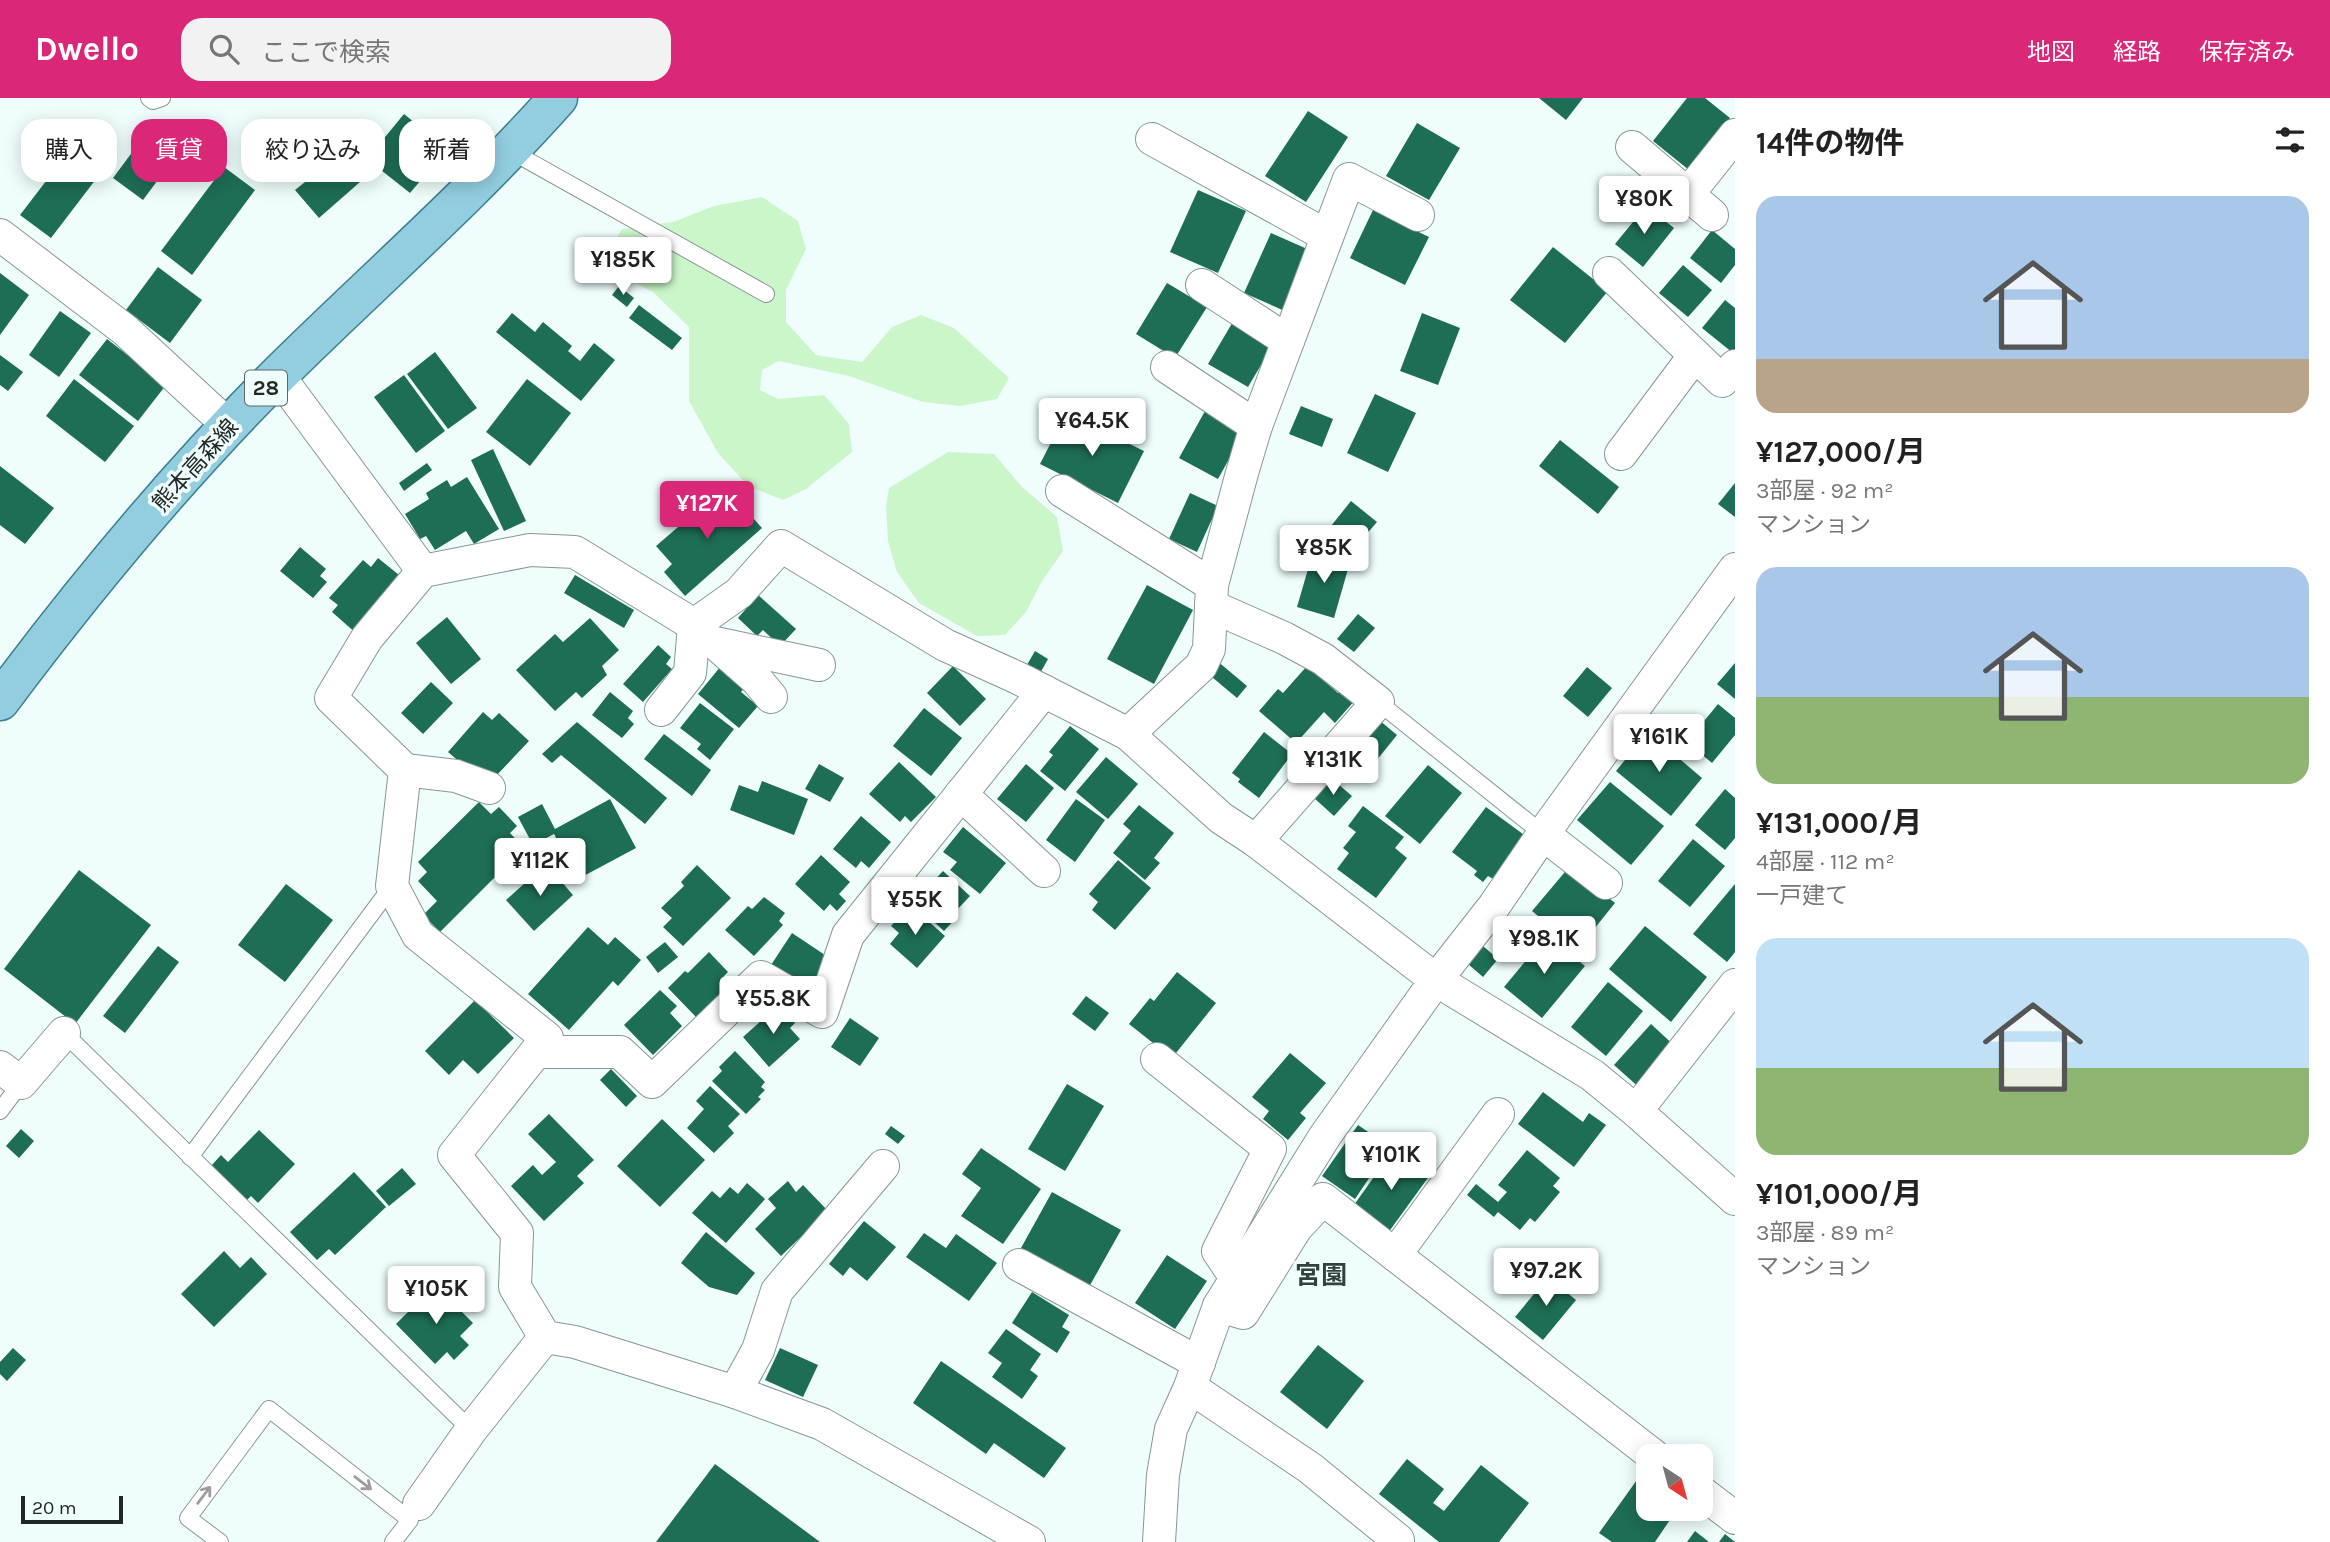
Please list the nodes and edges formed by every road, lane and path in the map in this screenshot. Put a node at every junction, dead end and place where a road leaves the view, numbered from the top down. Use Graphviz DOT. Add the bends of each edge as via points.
graph roads {
  1 [pos="149,98"];
  2 [pos="162,98"];
  3 [pos="554,99"];
  4 [pos="1735,135"];
  5 [pos="1152,139"];
  6 [pos="1632,147"];
  7 [pos="509,150"];
  8 [pos="1688,194"];
  9 [pos="1419,215"];
  10 [pos="1712,215"];
  11 [pos="0,235"];
  12 [pos="1327,236"];
  13 [pos="1609,273"];
  14 [pos="1202,285"];
  15 [pos="766,294"];
  16 [pos="1288,341"];
  17 [pos="1695,355"];
  18 [pos="1735,366"];
  19 [pos="1167,367"];
  20 [pos="278,375"];
  21 [pos="229,426"];
  22 [pos="1256,426"];
  23 [pos="1621,454"];
  24 [pos="1062,491"];
  25 [pos="1735,569"];
  26 [pos="423,571"];
  27 [pos="1212,596"];
  28 [pos="704,634"];
  29 [pos="819,665"];
  30 [pos="1044,691"];
  31 [pos="771,697"];
  32 [pos="0,701"];
  33 [pos="1378,702"];
  34 [pos="661,710"];
  35 [pos="1128,734"];
  36 [pos="405,770"];
  37 [pos="489,788"];
  38 [pos="961,794"];
  39 [pos="1543,834"];
  40 [pos="1256,841"];
  41 [pos="1045,871"];
  42 [pos="1605,883"];
  43 [pos="392,886"];
  44 [pos="1436,980"];
  45 [pos="1735,985"];
  46 [pos="64,1032"];
  47 [pos="537,1052"];
  48 [pos="1157,1059"];
  49 [pos="10,1075"];
  50 [pos="0,1111"];
  51 [pos="1636,1111"];
  52 [pos="1498,1114"];
  53 [pos="190,1157"];
  54 [pos="883,1166"];
  55 [pos="1735,1199"];
  56 [pos="1395,1255"];
  57 [pos="1019,1265"];
  58 [pos="1236,1278"];
  59 [pos="1219,1306"];
  60 [pos="545,1336"];
  61 [pos="1194,1375"];
  62 [pos="735,1392"];
  63 [pos="471,1430"];
  64 [pos="1639,1444"];
  65 [pos="1713,1501"];
  66 [pos="419,1504"];
  67 [pos="1735,1518"];
  68 [pos="220,1542"];
  69 [pos="393,1542"];
  70 [pos="1029,1542"];
  71 [pos="1159,1542"];
  72 [pos="1396,1542"];
  1 -- 2 [label="lane"];
  3 -- 7 [label="main road, 熊本高森線 / 28"];
  4 -- 8 [label="street"];
  5 -- 12 [label="street"];
  6 -- 8 [label="street"];
  7 -- 15 [label="lane"];
  7 -- 20 [label="main road, 熊本高森線 / 28"];
  8 -- 10 [label="street"];
  9 -- 12 [label="street" via="1349,179"];
  11 -- 21 [label="street" via="125,330"];
  12 -- 16 [label="street"];
  13 -- 17 [label="street"];
  14 -- 16 [label="street"];
  16 -- 22 [label="street"];
  17 -- 18 [label="street" via="1722,381"];
  17 -- 23 [label="street"];
  19 -- 22 [label="street"];
  20 -- 21 [label="main road, 熊本高森線 / 28"];
  20 -- 26 [label="street"];
  21 -- 32 [label="main road, 熊本高森線 / 28" via="135,531"];
  22 -- 27 [label="street"];
  24 -- 27 [label="street"];
  25 -- 39 [label="street"];
  26 -- 28 [label="street" via="530,550 575,552"];
  26 -- 36 [label="street" via="368,638 331,698"];
  27 -- 33 [label="street" via="1323,659"];
  27 -- 35 [label="street" via="1209,649 1201,666"];
  28 -- 29 [label="street"];
  28 -- 30 [label="street" via="781,546 945,645"];
  28 -- 31 [label="street"];
  28 -- 34 [label="street" via="690,673"];
  30 -- 35 [label="street"];
  30 -- 38 [label="street"];
  33 -- 39 [label="lane"];
  33 -- 40 [label="street"];
  35 -- 40 [label="street" via="1222,818"];
  36 -- 37 [label="street" via="456,776"];
  36 -- 43 [label="street"];
  38 -- 41 [label="street"];
  38 -- 47 [label="street" via="848,935 822,1012 761,977 652,1082 620,1052"];
  39 -- 42 [label="street"];
  39 -- 44 [label="street"];
  40 -- 44 [label="street"];
  43 -- 47 [label="street" via="418,934 547,1038"];
  43 -- 53 [label="lane"];
  44 -- 51 [label="street" via="1592,1075"];
  44 -- 58 [label="street" via="1325,1136"];
  45 -- 51 [label="street"];
  46 -- 49 [label="street"];
  46 -- 53 [label="lane"];
  47 -- 60 [label="street" via="454,1155 517,1233 515,1287"];
  48 -- 58 [label="street" via="1270,1149 1218,1251"];
  49 -- 50 [label="lane"];
  51 -- 55 [label="street"];
  52 -- 56 [label="street"];
  53 -- 63 [label="lane"];
  54 -- 62 [label="street" via="777,1291 758,1350"];
  56 -- 59 [label="street" via="1323,1199 1296,1228 1243,1313"];
  56 -- 64 [label="street"];
  57 -- 61 [label="street"];
  58 -- 59 [label="street"];
  59 -- 61 [label="street"];
  60 -- 62 [label="street"];
  60 -- 63 [label="street"];
  61 -- 71 [label="street" via="1171,1429"];
  61 -- 72 [label="street"];
  62 -- 70 [label="street" via="822,1424"];
  63 -- 66 [label="street"];
  65 -- 67 [label="street"];
  68 -- 69 [label="lane, one-way" via="188,1518 269,1409 410,1520"];
}
